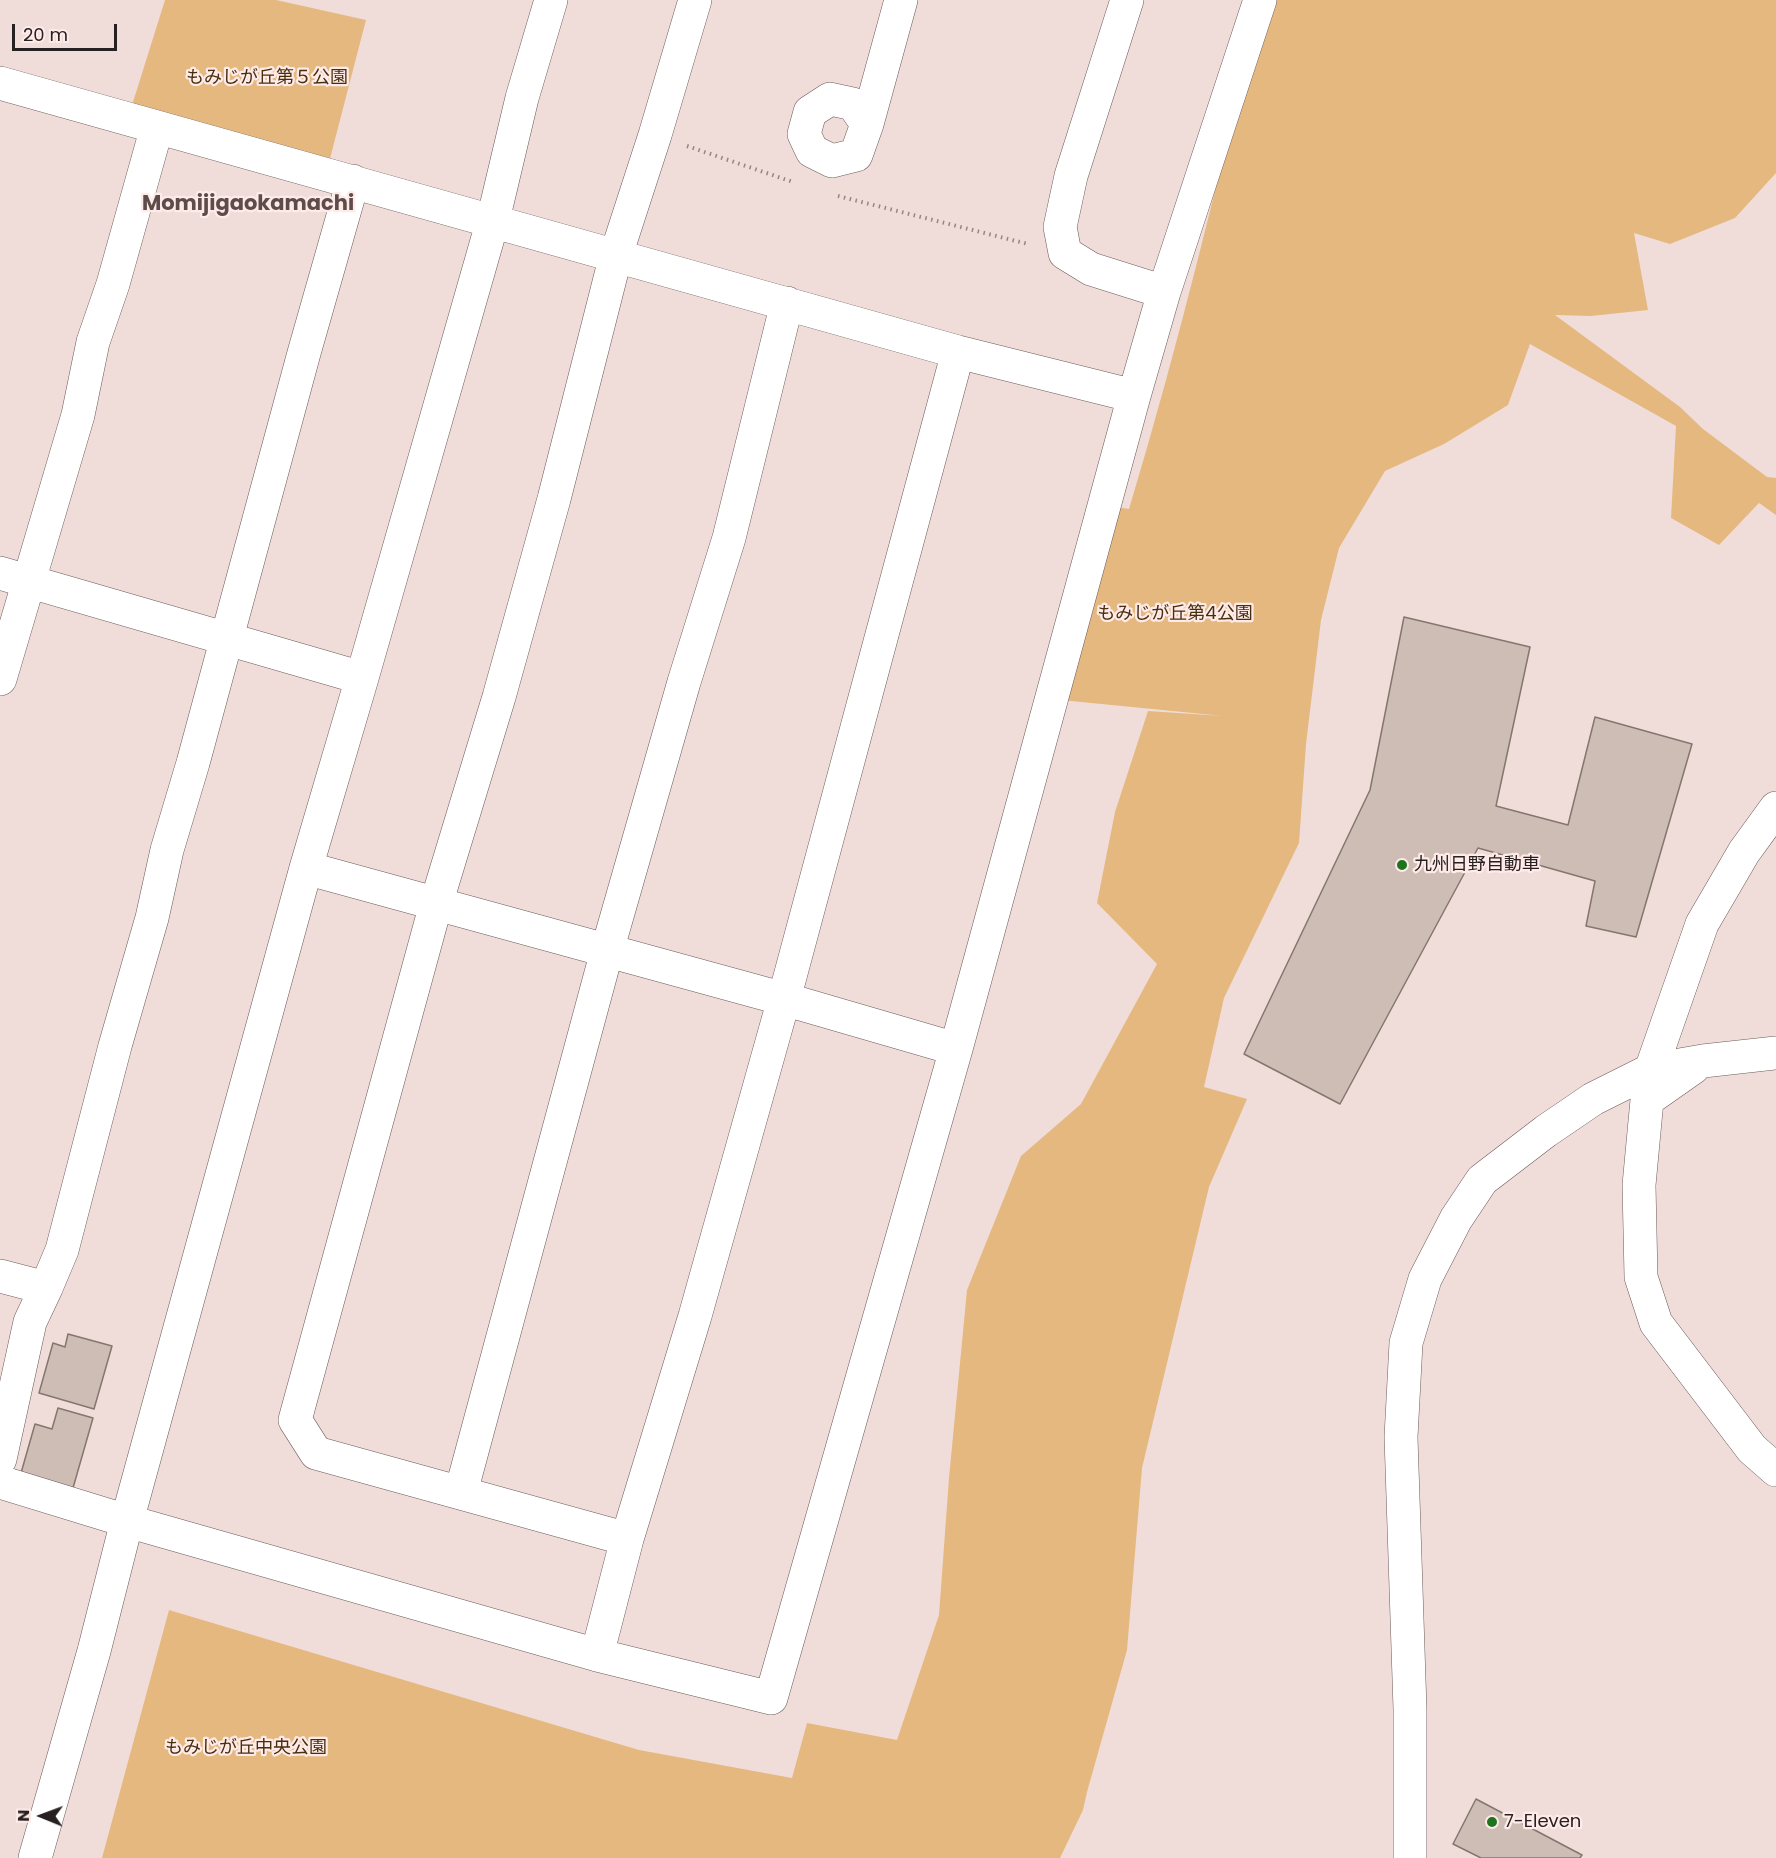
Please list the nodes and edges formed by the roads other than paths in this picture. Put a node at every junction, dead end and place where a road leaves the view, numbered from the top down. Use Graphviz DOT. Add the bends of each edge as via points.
graph roads {
  1 [pos="551,0"];
  2 [pos="695,0"];
  3 [pos="901,0"];
  4 [pos="1126,0"];
  5 [pos="1260,0"];
  6 [pos="0,83"];
  7 [pos="867,124"];
  8 [pos="157,127"];
  9 [pos="352,181"];
  10 [pos="493,220"];
  11 [pos="616,255"];
  12 [pos="1164,292"];
  13 [pos="787,303"];
  14 [pos="958,352"];
  15 [pos="1134,396"];
  16 [pos="14,577"];
  17 [pos="227,638"];
  18 [pos="362,678"];
  19 [pos="0,679"];
  20 [pos="1776,808"];
  21 [pos="306,868"];
  22 [pos="436,904"];
  23 [pos="607,951"];
  24 [pos="784,999"];
  25 [pos="956,1049"];
  26 [pos="1776,1053"];
  27 [pos="1703,1061"];
  28 [pos="1651,1070"];
  29 [pos="0,1276"];
  30 [pos="46,1288"];
  31 [pos="0,1459"];
  32 [pos="1776,1470"];
  33 [pos="0,1482"];
  34 [pos="461,1491"];
  35 [pos="127,1521"];
  36 [pos="627,1539"];
  37 [pos="597,1655"];
  38 [pos="35,1858"];
  39 [pos="1410,1858"];
  1 -- 10 [label="street" via="522,98"];
  2 -- 11 [label="street"];
  3 -- 7 [label="street"];
  4 -- 12 [label="street" via="1071,176 1060,227 1065,253 1090,269"];
  5 -- 12 [label="street"];
  6 -- 8 [label="street"];
  8 -- 9 [label="street"];
  8 -- 16 [label="street" via="93,342 78,415"];
  9 -- 10 [label="street"];
  9 -- 17 [label="street"];
  10 -- 11 [label="street"];
  10 -- 18 [label="street"];
  11 -- 13 [label="street"];
  11 -- 22 [label="street" via="551,510"];
  12 -- 15 [label="street"];
  13 -- 14 [label="street"];
  13 -- 23 [label="street" via="729,538"];
  14 -- 15 [label="street"];
  14 -- 24 [label="street"];
  15 -- 25 [label="street"];
  16 -- 17 [label="street"];
  16 -- 19 [label="street"];
  17 -- 18 [label="street"];
  17 -- 30 [label="street" via="62,1250"];
  18 -- 21 [label="street"];
  20 -- 28 [label="street" via="1744,852 1702,924"];
  21 -- 22 [label="street"];
  21 -- 35 [label="street"];
  22 -- 23 [label="street"];
  22 -- 34 [label="street" via="295,1420 316,1453"];
  23 -- 24 [label="street"];
  23 -- 34 [label="street"];
  24 -- 25 [label="street"];
  24 -- 36 [label="street" via="695,1316"];
  25 -- 37 [label="street" via="771,1698"];
  26 -- 27 [label="street"];
  27 -- 28 [label="street"];
  27 -- 32 [label="street" via="1647,1100 1639,1185 1641,1277 1656,1323 1752,1449"];
  28 -- 39 [label="street" via="1593,1099 1482,1180 1456,1219 1425,1279 1406,1343 1401,1437 1410,1709"];
  29 -- 30 [label="street"];
  30 -- 31 [label="street" via="30,1323"];
  33 -- 35 [label="street"];
  34 -- 36 [label="street"];
  35 -- 37 [label="street"];
  35 -- 38 [label="street"];
  36 -- 37 [label="street"];
}
